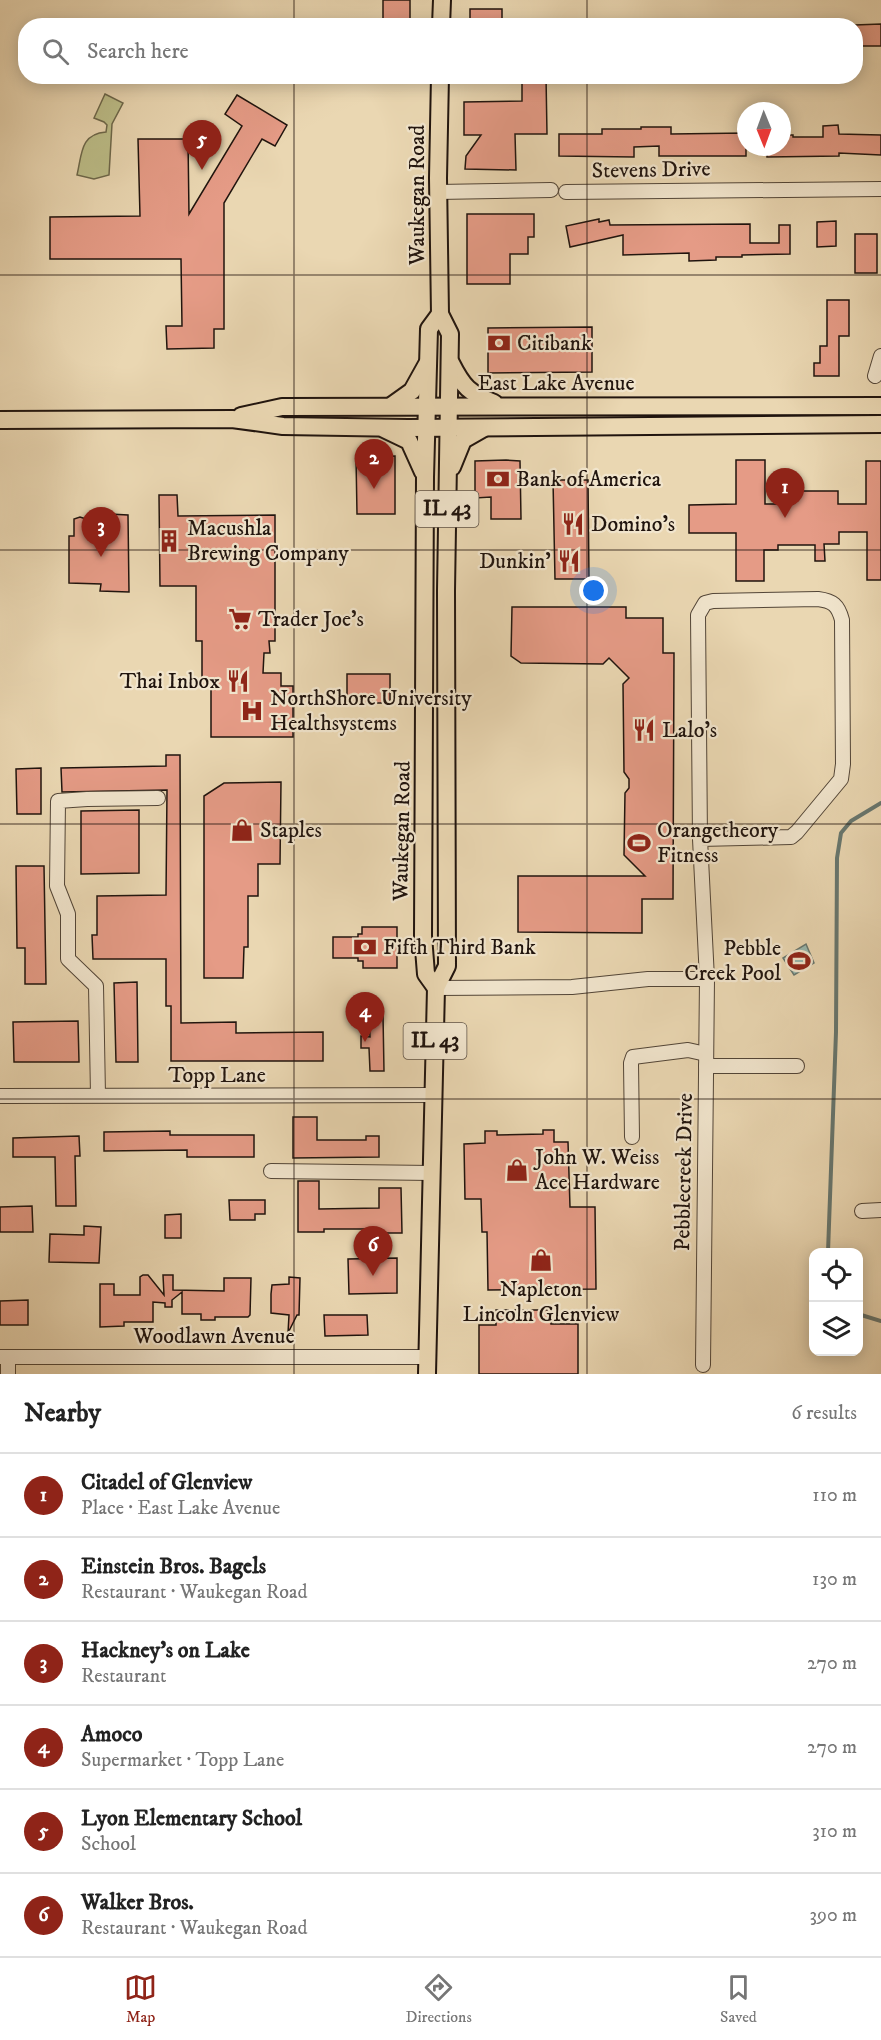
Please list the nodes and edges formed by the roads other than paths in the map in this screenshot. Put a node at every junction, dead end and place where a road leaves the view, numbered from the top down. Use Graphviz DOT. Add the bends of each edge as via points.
graph roads {
  1 [pos="442,0"];
  2 [pos="441,18"];
  3 [pos="440,84"];
  4 [pos="881,189"];
  5 [pos="551,190"];
  6 [pos="438,192"];
  7 [pos="566,192"];
  8 [pos="440,314"];
  9 [pos="881,356"];
  10 [pos="429,360"];
  11 [pos="450,360"];
  12 [pos="875,376"];
  13 [pos="391,406"];
  14 [pos="427,406"];
  15 [pos="449,406"];
  16 [pos="503,406"];
  17 [pos="881,406"];
  18 [pos="232,419"];
  19 [pos="0,420"];
  20 [pos="881,424"];
  21 [pos="381,427"];
  22 [pos="427,428"];
  23 [pos="448,428"];
  24 [pos="484,428"];
  25 [pos="425,477"];
  26 [pos="447,479"];
  27 [pos="158,798"];
  28 [pos="700,839"];
  29 [pos="707,979"];
  30 [pos="436,988"];
  31 [pos="706,1060"];
  32 [pos="797,1066"];
  33 [pos="98,1095"];
  34 [pos="434,1095"];
  35 [pos="0,1096"];
  36 [pos="632,1137"];
  37 [pos="271,1171"];
  38 [pos="432,1173"];
  39 [pos="881,1210"];
  40 [pos="862,1211"];
  41 [pos="4,1357"];
  42 [pos="428,1357"];
  43 [pos="703,1365"];
  44 [pos="8,1374"];
  45 [pos="427,1374"];
  1 -- 2 [label="main road"];
  3 -- 6 [label="main road, Waukegan Road / IL 43"];
  4 -- 7 [label="street, Stevens Drive"];
  5 -- 6 [label="street"];
  6 -- 8 [label="main road, Waukegan Road / IL 43"];
  8 -- 10 [label="main road, Waukegan Road / IL 43" via="429,329"];
  8 -- 11 [label="main road, Waukegan Road / IL 43" via="450,334"];
  9 -- 12 [label="street"];
  10 -- 13 [label="main road" via="412,391"];
  10 -- 14 [label="main road, Waukegan Road / IL 43"];
  11 -- 15 [label="main road, Waukegan Road / IL 43"];
  11 -- 16 [label="main road" via="460,382 471,393"];
  13 -- 14 [label="main road, East Lake Avenue"];
  13 -- 18 [label="main road, East Lake Avenue" via="282,407"];
  14 -- 15 [label="main road, East Lake Avenue"];
  14 -- 22 [label="main road, Waukegan Road / IL 43"];
  15 -- 16 [label="main road, East Lake Avenue"];
  15 -- 23 [label="main road, Waukegan Road / IL 43"];
  16 -- 17 [label="main road, East Lake Avenue"];
  18 -- 19 [label="main road, East Lake Avenue"];
  18 -- 21 [label="main road, East Lake Avenue" via="283,426"];
  20 -- 24 [label="main road, East Lake Avenue"];
  21 -- 22 [label="main road, East Lake Avenue"];
  21 -- 25 [label="main road" via="409,441"];
  22 -- 23 [label="main road, East Lake Avenue"];
  22 -- 25 [label="main road, Waukegan Road / IL 43"];
  23 -- 24 [label="main road, East Lake Avenue"];
  23 -- 26 [label="main road, Waukegan Road / IL 43"];
  24 -- 26 [label="main road" via="463,440"];
  25 -- 30 [label="main road, Waukegan Road / IL 43" via="423,936 426,974"];
  26 -- 30 [label="main road, Waukegan Road / IL 43" via="447,966"];
  27 -- 33 [label="street" via="58,801 57,886 68,914 68,959 96,986"];
  28 -- 28 [label="street, Pebblecreek Drive" via="791,837 841,779 842,620 839,609 829,600 713,601 701,607"];
  28 -- 29 [label="street, Pebblecreek Drive"];
  29 -- 30 [label="street" via="648,979 572,987"];
  29 -- 31 [label="street, Pebblecreek Drive"];
  30 -- 34 [label="main road, Waukegan Road / IL 43"];
  31 -- 32 [label="street"];
  31 -- 36 [label="street" via="688,1050 633,1057"];
  31 -- 43 [label="street, Pebblecreek Drive"];
  33 -- 34 [label="street, Topp Lane"];
  33 -- 35 [label="street, Topp Lane"];
  34 -- 38 [label="main road, Waukegan Road / IL 43"];
  37 -- 38 [label="street"];
  38 -- 42 [label="main road, Waukegan Road / IL 43"];
  39 -- 40 [label="street"];
  41 -- 42 [label="street, Woodlawn Avenue"];
  41 -- 44 [label="street"];
  42 -- 45 [label="main road, Waukegan Road / IL 43"];
}
